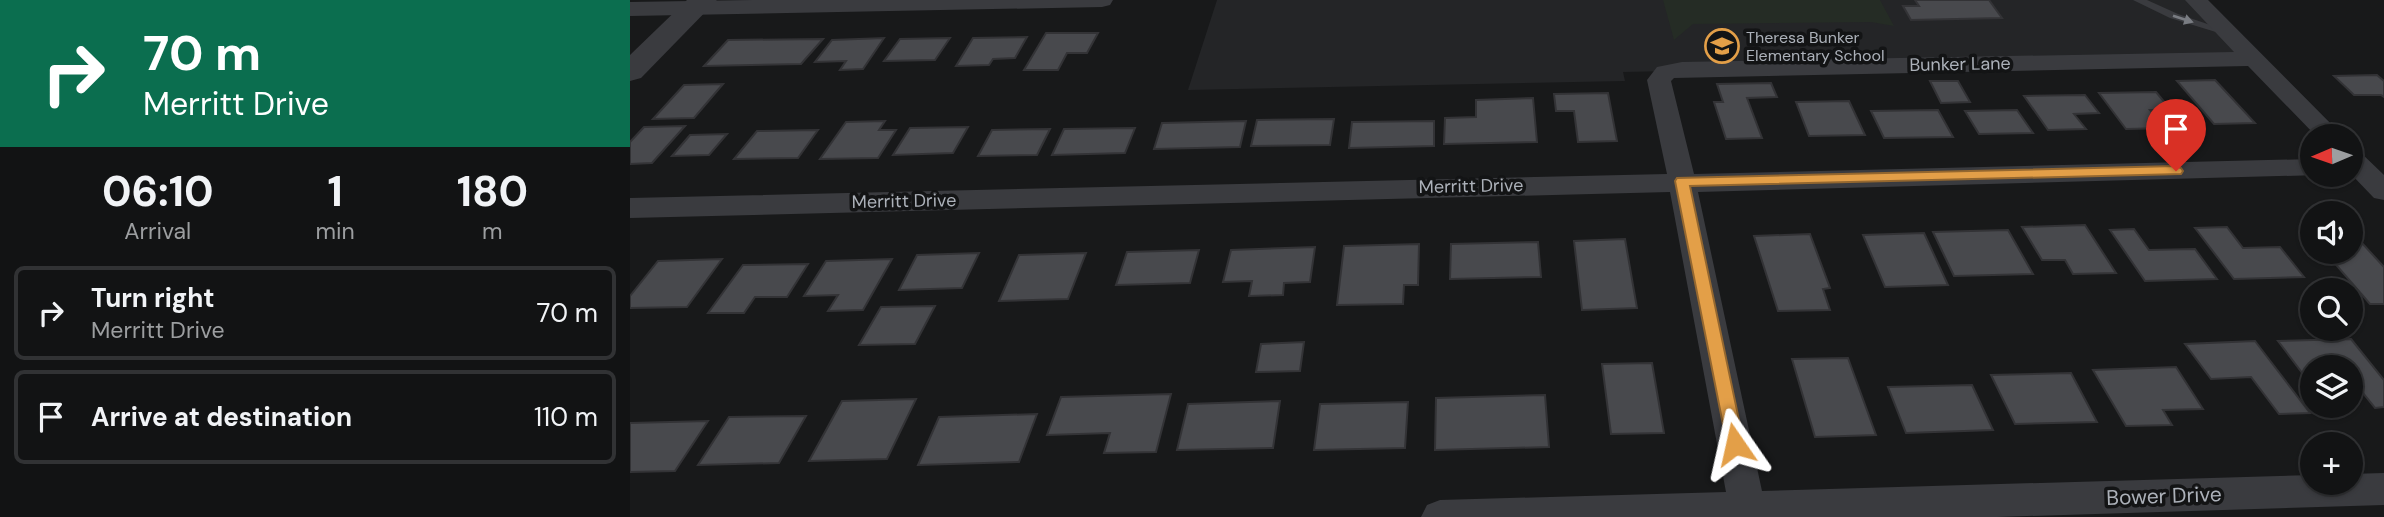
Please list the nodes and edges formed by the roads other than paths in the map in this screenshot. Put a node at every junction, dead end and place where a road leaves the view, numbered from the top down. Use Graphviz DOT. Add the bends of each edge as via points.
graph roads {
  1 [pos="1102,0"];
  2 [pos="2138,0"];
  3 [pos="2196,0"];
  4 [pos="699,4"];
  5 [pos="630,9"];
  6 [pos="2230,34"];
  7 [pos="2254,59"];
  8 [pos="630,72"];
  9 [pos="2318,124"];
  10 [pos="2300,168"];
  11 [pos="2363,172"];
  12 [pos="1682,181"];
  13 [pos="2384,191"];
  14 [pos="630,208"];
  15 [pos="2384,489"];
  16 [pos="1748,513"];
  17 [pos="1440,517"];
  1 -- 4 [label="street"];
  2 -- 6 [label="lane, one-way"];
  3 -- 6 [label="street"];
  4 -- 5 [label="street"];
  4 -- 8 [label="street"];
  6 -- 7 [label="street"];
  7 -- 9 [label="street"];
  7 -- 12 [label="street, Bunker Lane" via="1666,72 1659,80"];
  10 -- 12 [label="street, Merritt Drive"];
  11 -- 13 [label="street"];
  12 -- 14 [label="street, Merritt Drive"];
  12 -- 16 [label="street"];
  15 -- 16 [label="street, Bower Drive"];
  16 -- 17 [label="street, Bower Drive"];
}
